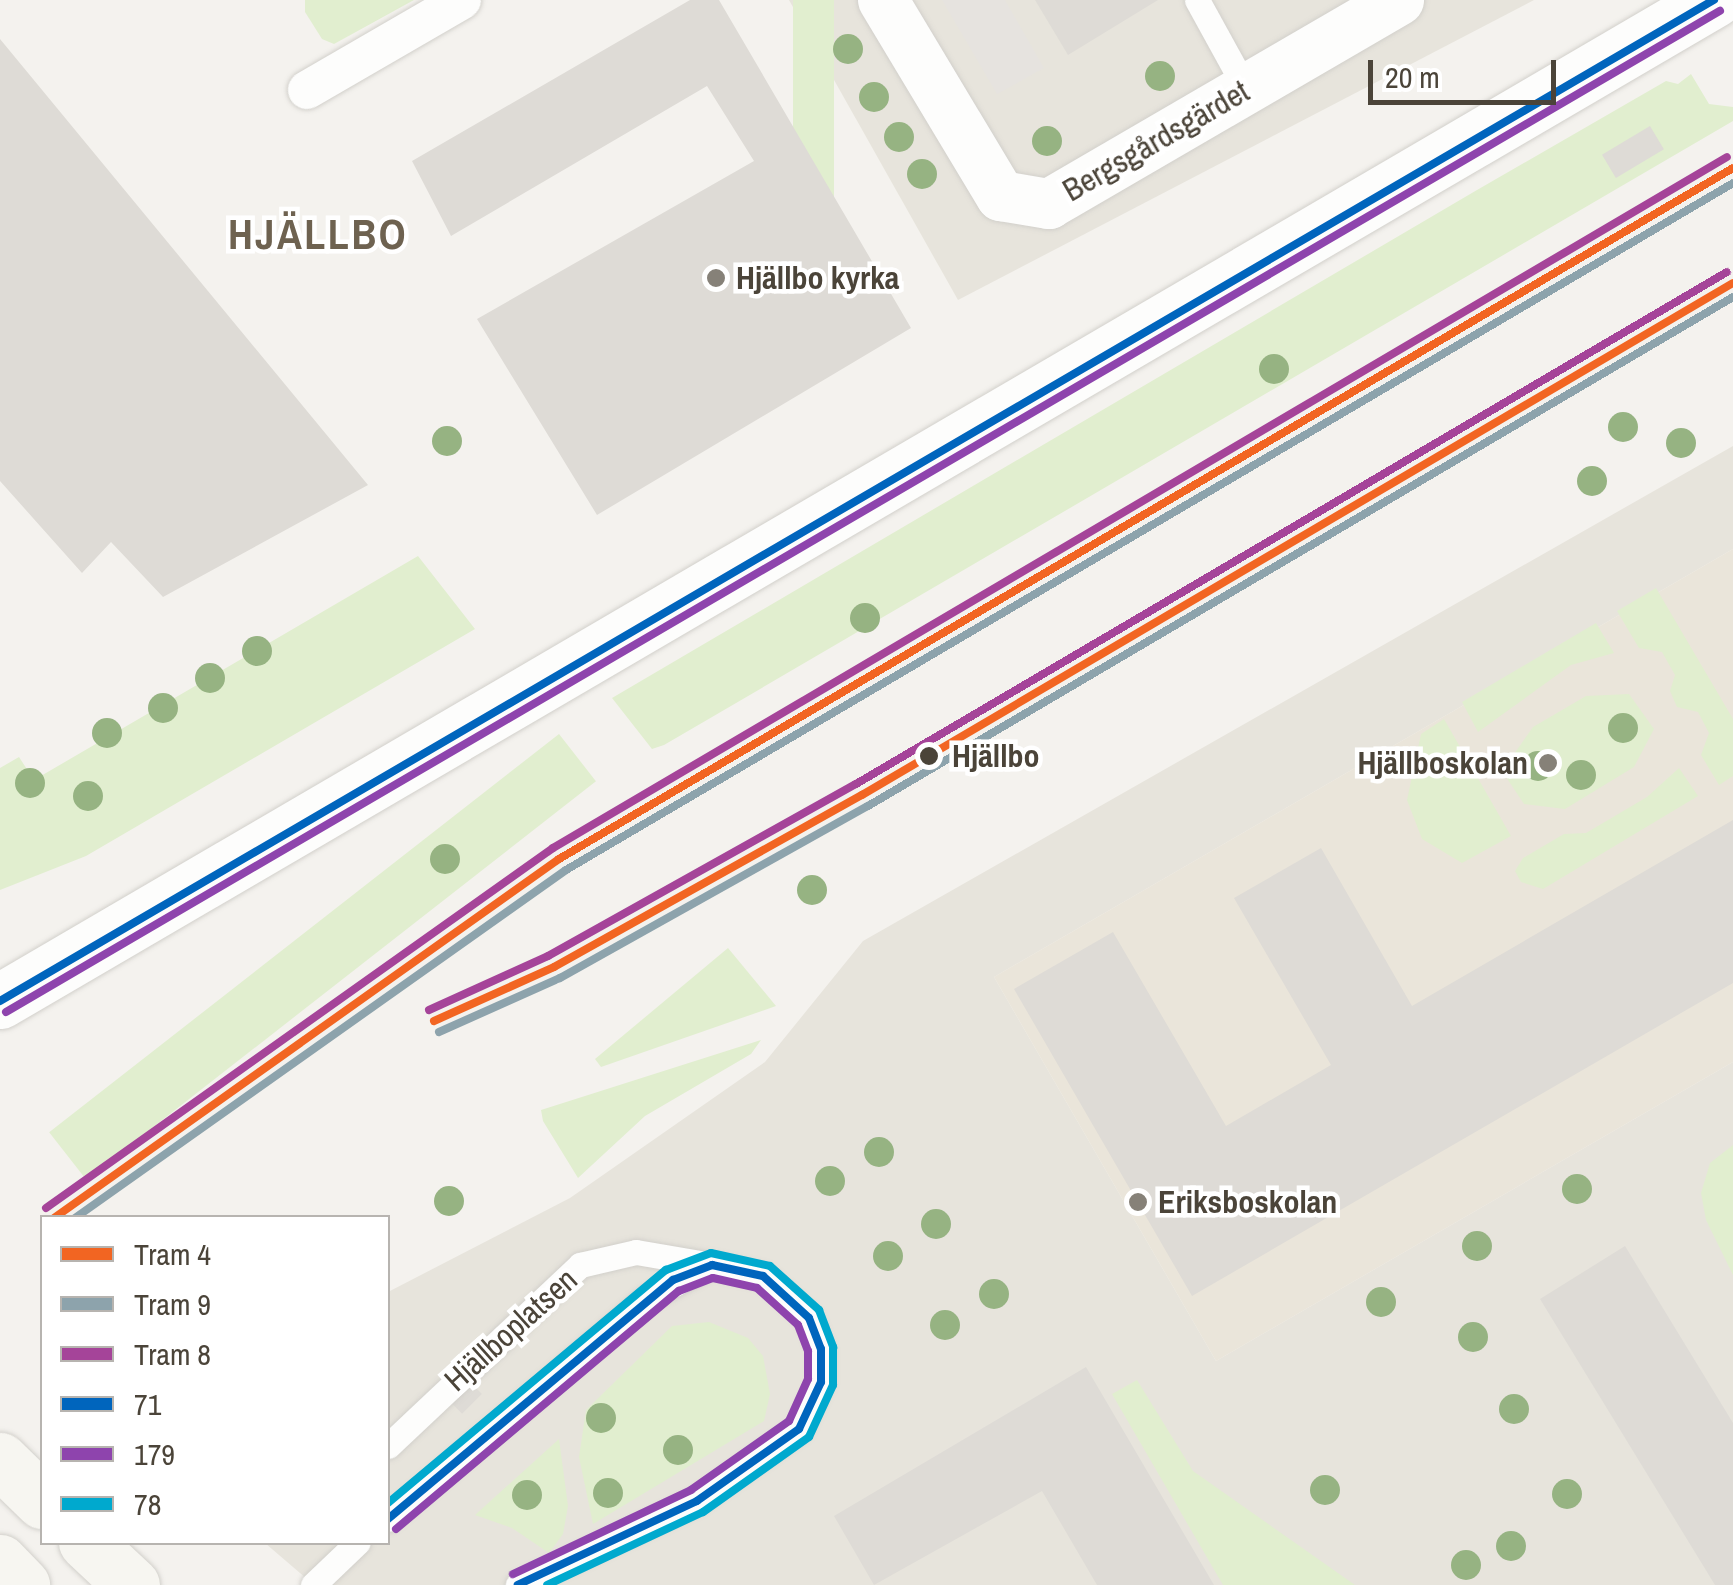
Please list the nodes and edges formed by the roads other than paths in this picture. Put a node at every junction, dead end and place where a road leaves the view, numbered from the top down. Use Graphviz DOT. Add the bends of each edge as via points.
graph roads {
  1 [pos="462,0"];
  2 [pos="883,0"];
  3 [pos="1197,0"];
  4 [pos="1399,0"];
  5 [pos="1714,0"];
  6 [pos="1246,89"];
  7 [pos="307,90"];
  8 [pos="0,1001"];
  9 [pos="712,1264"];
  10 [pos="390,1444"];
  11 [pos="0,1460"];
  12 [pos="40,1500"];
  13 [pos="390,1518"];
  14 [pos="89,1545"];
  15 [pos="355,1545"];
  16 [pos="0,1562"];
  17 [pos="22,1585"];
  18 [pos="132,1585"];
  19 [pos="312,1585"];
  20 [pos="518,1585"];
  1 -- 7 [label="street"];
  2 -- 6 [label="street, Bergsgårdsgärdet" via="1001,196 1050,204"];
  3 -- 6 [label="lane"];
  4 -- 6 [label="street, Bergsgårdsgärdet"];
  5 -- 8 [label="street"];
  9 -- 10 [label="lane, Hjällboplatsen" via="636,1252 580,1265"];
  9 -- 13 [label="lane, Hjällboplatsen" via="646,1299"];
  9 -- 20 [label="lane, Hjällboplatsen" via="763,1276 809,1318 822,1349 815,1406 757,1464 697,1501"];
  11 -- 12 [label="main road"];
  14 -- 18 [label="main road"];
  15 -- 19 [label="lane"];
  16 -- 17 [label="main road"];
}
